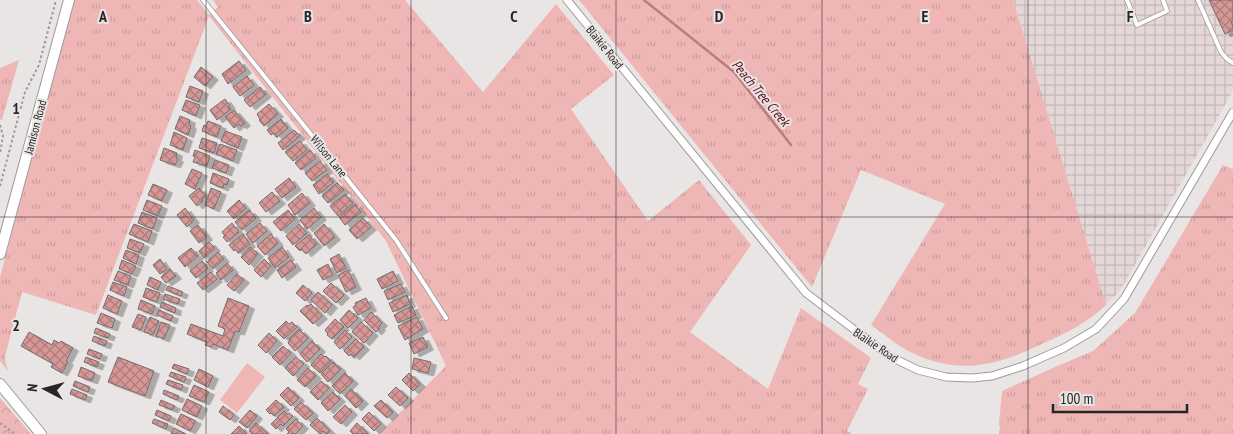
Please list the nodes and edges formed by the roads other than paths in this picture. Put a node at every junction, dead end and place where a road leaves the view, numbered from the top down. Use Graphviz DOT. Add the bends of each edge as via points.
graph roads {
  1 [pos="69,0"];
  2 [pos="203,0"];
  3 [pos="567,0"];
  4 [pos="1128,0"];
  5 [pos="1162,0"];
  6 [pos="1198,0"];
  7 [pos="1233,63"];
  8 [pos="1233,112"];
  9 [pos="0,254"];
  10 [pos="446,318"];
  11 [pos="1,386"];
  12 [pos="41,434"];
  1 -- 9 [label="street, Jamison Road"];
  2 -- 10 [label="lane, Wilson Lane" via="396,240"];
  3 -- 8 [label="street, Blaikie Road" via="806,293 889,356 918,370 946,377 992,376 1064,348 1096,329 1124,299"];
  4 -- 5 [label="lane" via="1137,25 1167,11"];
  6 -- 7 [label="lane" via="1221,52"];
  11 -- 12 [label="street"];
}
